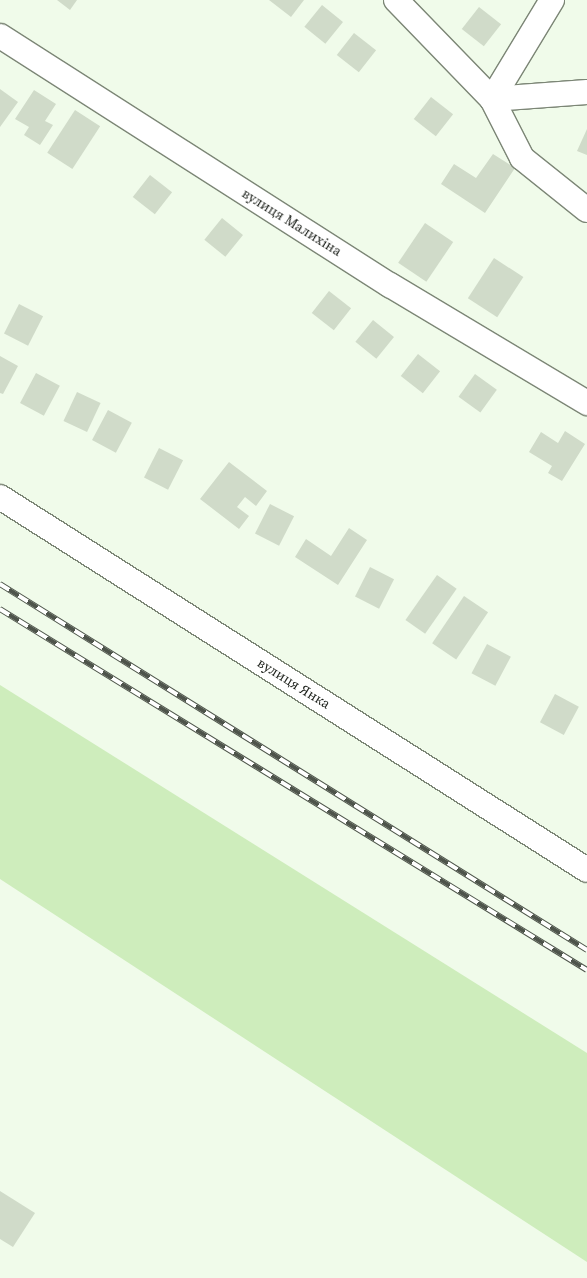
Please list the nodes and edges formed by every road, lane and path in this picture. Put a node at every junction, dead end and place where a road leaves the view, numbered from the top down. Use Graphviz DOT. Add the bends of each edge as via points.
graph roads {
  1 [pos="396,0"];
  2 [pos="552,0"];
  3 [pos="0,36"];
  4 [pos="587,92"];
  5 [pos="492,99"];
  6 [pos="587,210"];
  7 [pos="587,403"];
  8 [pos="0,497"];
  9 [pos="587,870"];
  1 -- 5 [label="street"];
  2 -- 5 [label="street"];
  3 -- 7 [label="street, вулиця Малихіна" via="390,285"];
  4 -- 5 [label="street"];
  5 -- 6 [label="street" via="522,158"];
  8 -- 9 [label="street, вулиця Янка"];
}
